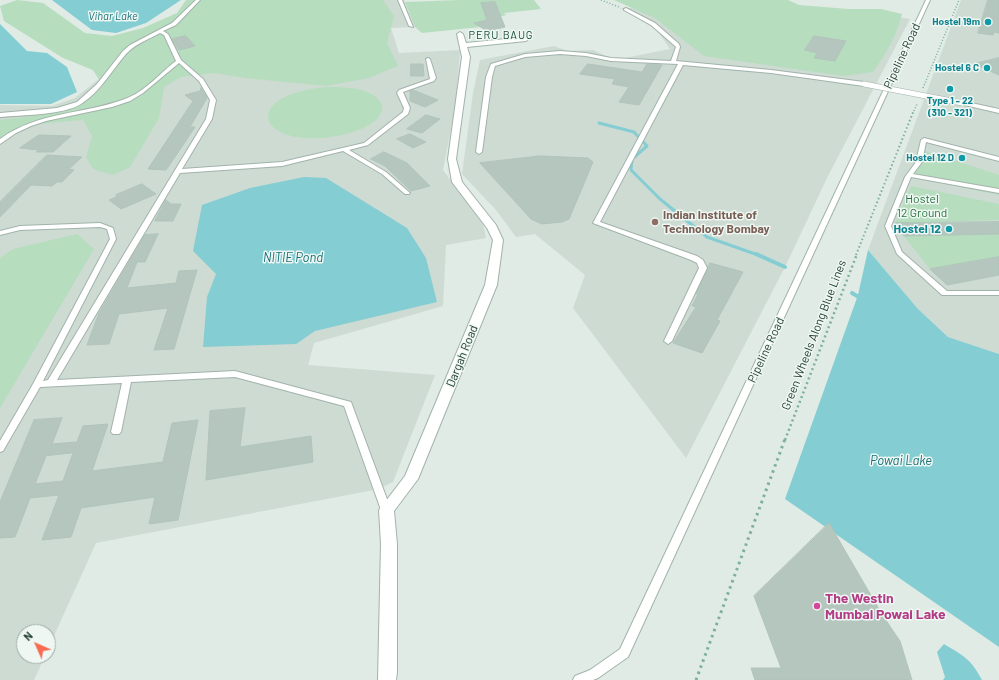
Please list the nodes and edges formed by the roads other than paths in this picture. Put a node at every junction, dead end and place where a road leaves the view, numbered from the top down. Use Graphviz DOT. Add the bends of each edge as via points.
graph roads {
  1 [pos="198,0"];
  2 [pos="400,0"];
  3 [pos="928,0"];
  4 [pos="626,9"];
  5 [pos="411,26"];
  6 [pos="161,32"];
  7 [pos="526,39"];
  8 [pos="428,59"];
  9 [pos="179,61"];
  10 [pos="673,62"];
  11 [pos="681,63"];
  12 [pos="999,111"];
  13 [pos="0,115"];
  14 [pos="0,142"];
  15 [pos="344,149"];
  16 [pos="479,152"];
  17 [pos="999,159"];
  18 [pos="178,171"];
  19 [pos="909,175"];
  20 [pos="999,191"];
  21 [pos="407,193"];
  22 [pos="0,233"];
  23 [pos="999,293"];
  24 [pos="668,341"];
  25 [pos="127,379"];
  26 [pos="51,383"];
  27 [pos="37,384"];
  28 [pos="116,432"];
  29 [pos="0,449"];
  30 [pos="386,510"];
  31 [pos="387,680"];
  32 [pos="579,680"];
  1 -- 6 [label="lane" via="174,24"];
  2 -- 5 [label="lane"];
  3 -- 32 [label="lane, Pipeline Road" via="624,653 594,674"];
  4 -- 10 [label="lane" via="661,29 677,45"];
  6 -- 9 [label="lane" via="166,34"];
  6 -- 13 [label="lane" via="125,52 99,85 79,103 58,110"];
  7 -- 30 [label="street, Dargah Road" via="462,39 466,57 452,159 457,182 492,227 498,240 491,285 411,479"];
  8 -- 15 [label="lane" via="432,80 400,93 407,108 406,113 366,144"];
  9 -- 14 [label="lane" via="129,100 90,112 46,120 25,127"];
  9 -- 18 [label="lane" via="201,80 213,100 209,119"];
  10 -- 11 [label="lane"];
  10 -- 16 [label="lane" via="614,60 586,54 556,53 507,59 493,65 489,77"];
  11 -- 12 [label="lane, bridge" via="811,76"];
  11 -- 24 [label="lane" via="596,222 700,262 703,268"];
  15 -- 18 [label="lane" via="282,164"];
  15 -- 21 [label="lane" via="384,173"];
  17 -- 19 [label="lane" via="924,140 919,162"];
  18 -- 26 [label="lane"];
  19 -- 20 [label="lane"];
  19 -- 23 [label="lane" via="888,226 899,252 945,293"];
  22 -- 27 [label="lane" via="28,227 100,225 110,228 113,239"];
  25 -- 26 [label="lane"];
  25 -- 28 [label="lane"];
  25 -- 30 [label="lane" via="235,374 348,404"];
  26 -- 27 [label="lane"];
  27 -- 29 [label="lane"];
  30 -- 31 [label="street" via="389,544"];
}
